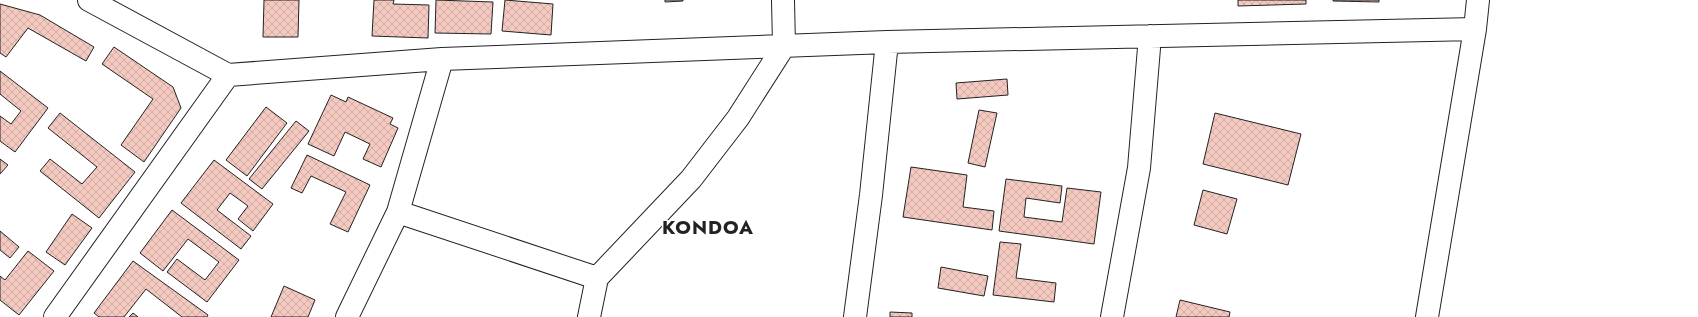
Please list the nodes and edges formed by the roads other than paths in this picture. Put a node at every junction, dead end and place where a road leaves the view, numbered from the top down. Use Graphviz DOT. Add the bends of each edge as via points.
graph roads {
  1 [pos="90,0"];
  2 [pos="783,0"];
  3 [pos="1478,0"];
  4 [pos="1475,28"];
  5 [pos="1150,36"];
  6 [pos="887,42"];
  7 [pos="784,46"];
  8 [pos="442,59"];
  9 [pos="228,75"];
  10 [pos="398,212"];
  11 [pos="597,278"];
  12 [pos="54,317"];
  13 [pos="347,317"];
  14 [pos="589,317"];
  15 [pos="855,317"];
  16 [pos="1112,317"];
  17 [pos="1427,317"];
  1 -- 9 [label="street"];
  2 -- 7 [label="street"];
  3 -- 4 [label="street"];
  4 -- 5 [label="street"];
  4 -- 17 [label="street"];
  5 -- 6 [label="street"];
  5 -- 16 [label="street" via="1139,168"];
  6 -- 7 [label="street"];
  6 -- 15 [label="street"];
  7 -- 8 [label="street"];
  7 -- 11 [label="street" via="738,118 691,179"];
  8 -- 9 [label="street"];
  8 -- 10 [label="street"];
  9 -- 12 [label="street"];
  10 -- 11 [label="street"];
  10 -- 13 [label="street"];
  11 -- 14 [label="street"];
}
